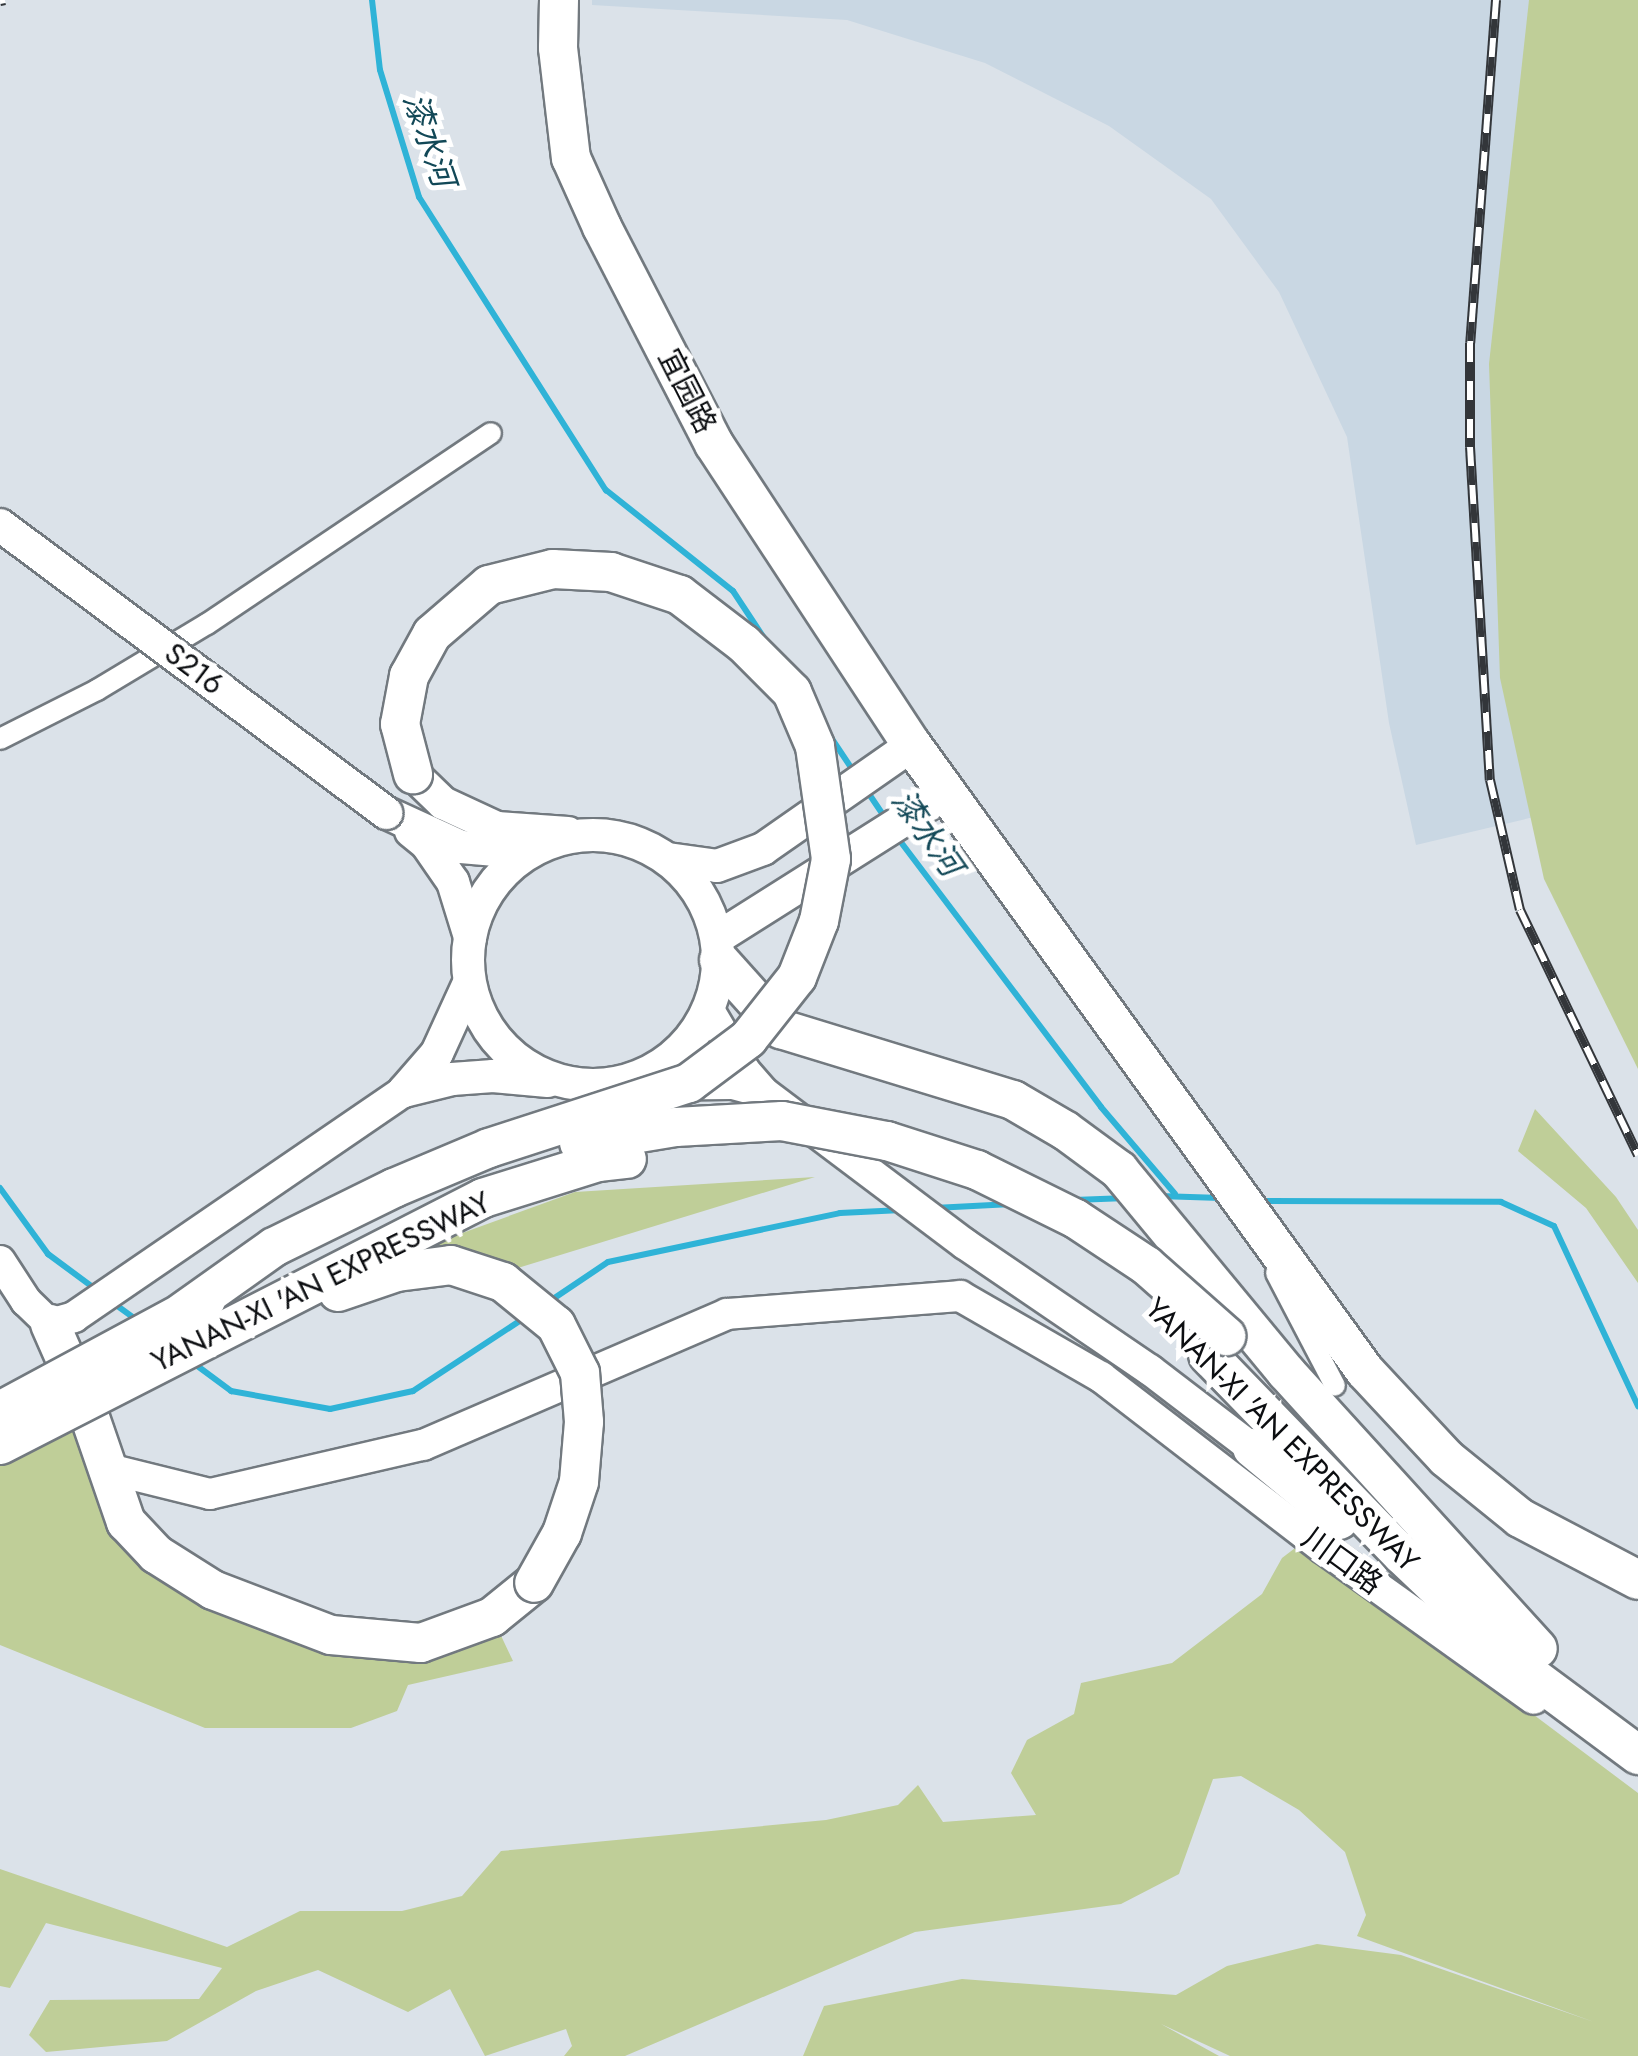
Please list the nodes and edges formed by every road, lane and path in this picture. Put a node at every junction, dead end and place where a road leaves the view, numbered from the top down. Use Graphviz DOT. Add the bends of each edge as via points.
graph roads {
  1 [pos="559,0"];
  2 [pos="492,434"];
  3 [pos="0,525"];
  4 [pos="0,739"];
  5 [pos="897,756"];
  6 [pos="413,774"];
  7 [pos="946,793"];
  8 [pos="387,813"];
  9 [pos="607,835"];
  10 [pos="551,842"];
  11 [pos="668,859"];
  12 [pos="991,861"];
  13 [pos="470,937"];
  14 [pos="718,949"];
  15 [pos="469,983"];
  16 [pos="709,1010"];
  17 [pos="561,1082"];
  18 [pos="612,1085"];
  19 [pos="404,1091"];
  20 [pos="762,1092"];
  21 [pos="1268,1258"];
  22 [pos="0,1261"];
  23 [pos="1057,1306"];
  24 [pos="184,1310"];
  25 [pos="62,1321"];
  26 [pos="1217,1346"];
  27 [pos="1101,1377"];
  28 [pos="1336,1386"];
  29 [pos="0,1411"];
  30 [pos="0,1445"];
  31 [pos="1252,1448"];
  32 [pos="109,1469"];
  33 [pos="0,1471"];
  34 [pos="1638,1580"];
  35 [pos="1638,1605"];
  36 [pos="1530,1658"];
  37 [pos="1638,1723"];
  38 [pos="1638,1756"];
  39 [pos="1638,1773"];
  1 -- 5 [label="highway, 宜园路" via="571,158 714,444"];
  2 -- 4 [label="street" via="207,624"];
  3 -- 8 [label="main road, S216 / S216, bridge"];
  5 -- 7 [label="highway, 宜园路"];
  5 -- 11 [label="main road" via="763,849 717,866"];
  6 -- 9 [label="main road" via="444,802 498,828"];
  6 -- 24 [label="highway, bridge" via="400,724 409,676 432,634 489,585 552,569 611,572 680,595 792,692 816,746 831,859 819,920 797,978 748,1038 689,1083 489,1148 394,1188 274,1248"];
  7 -- 12 [label="highway, 宜园路"];
  7 -- 14 [label="main road" via="778,900"];
  8 -- 10 [label="main road" via="461,847 499,850"];
  8 -- 13 [label="main road" via="426,843 453,882"];
  9 -- 10 [label="main road"];
  9 -- 11 [label="main road"];
  10 -- 13 [label="main road" via="498,878"];
  11 -- 14 [label="main road" via="707,908"];
  12 -- 21 [label="highway"];
  12 -- 34 [label="highway" via="1365,1372 1446,1458 1520,1518"];
  13 -- 15 [label="main road"];
  14 -- 16 [label="main road"];
  14 -- 36 [label="highway" via="781,1029 1013,1100 1119,1170"];
  15 -- 17 [label="main road" via="500,1046"];
  15 -- 19 [label="main road" via="437,1053"];
  16 -- 18 [label="main road" via="686,1045 652,1071"];
  16 -- 20 [label="main road"];
  17 -- 18 [label="main road"];
  17 -- 19 [label="main road" via="479,1077"];
  18 -- 20 [label="main road" via="733,1084"];
  19 -- 25 [label="main road"];
  20 -- 23 [label="main road"];
  21 -- 28 [label="street"];
  21 -- 35 [label="highway" via="1373,1403 1445,1476 1513,1535"];
  22 -- 25 [label="main road" via="26,1301"];
  23 -- 27 [label="main road"];
  23 -- 31 [label="main road"];
  24 -- 26 [label="highway, YANAN-XI 'AN EXPRESSWAY, bridge" via="404,1209 596,1137 782,1121 887,1141 977,1170 1076,1219 1147,1266"];
  24 -- 29 [label="highway, YANAN-XI 'AN EXPRESSWAY, bridge"];
  25 -- 32 [label="highway"];
  26 -- 30 [label="highway, YANAN-XI 'AN EXPRESSWAY, bridge" via="1064,1242 967,1194 880,1166 780,1147 678,1153 598,1162 482,1198"];
  26 -- 36 [label="highway, YANAN-XI 'AN EXPRESSWAY" via="1402,1555"];
  27 -- 32 [label="main road" via="960,1296 727,1314 423,1445 210,1494"];
  27 -- 39 [label="main road, 川口路" via="1323,1548"];
  31 -- 36 [label="highway"];
  32 -- 33 [label="highway, bridge" via="126,1522 156,1554 213,1590 331,1635 421,1643 492,1618 534,1583 562,1533 579,1482 580,1373 556,1324 504,1282 451,1265 398,1272 325,1296"];
  36 -- 37 [label="highway, YANAN-XI 'AN EXPRESSWAY"];
  36 -- 38 [label="highway, YANAN-XI 'AN EXPRESSWAY"];
}
